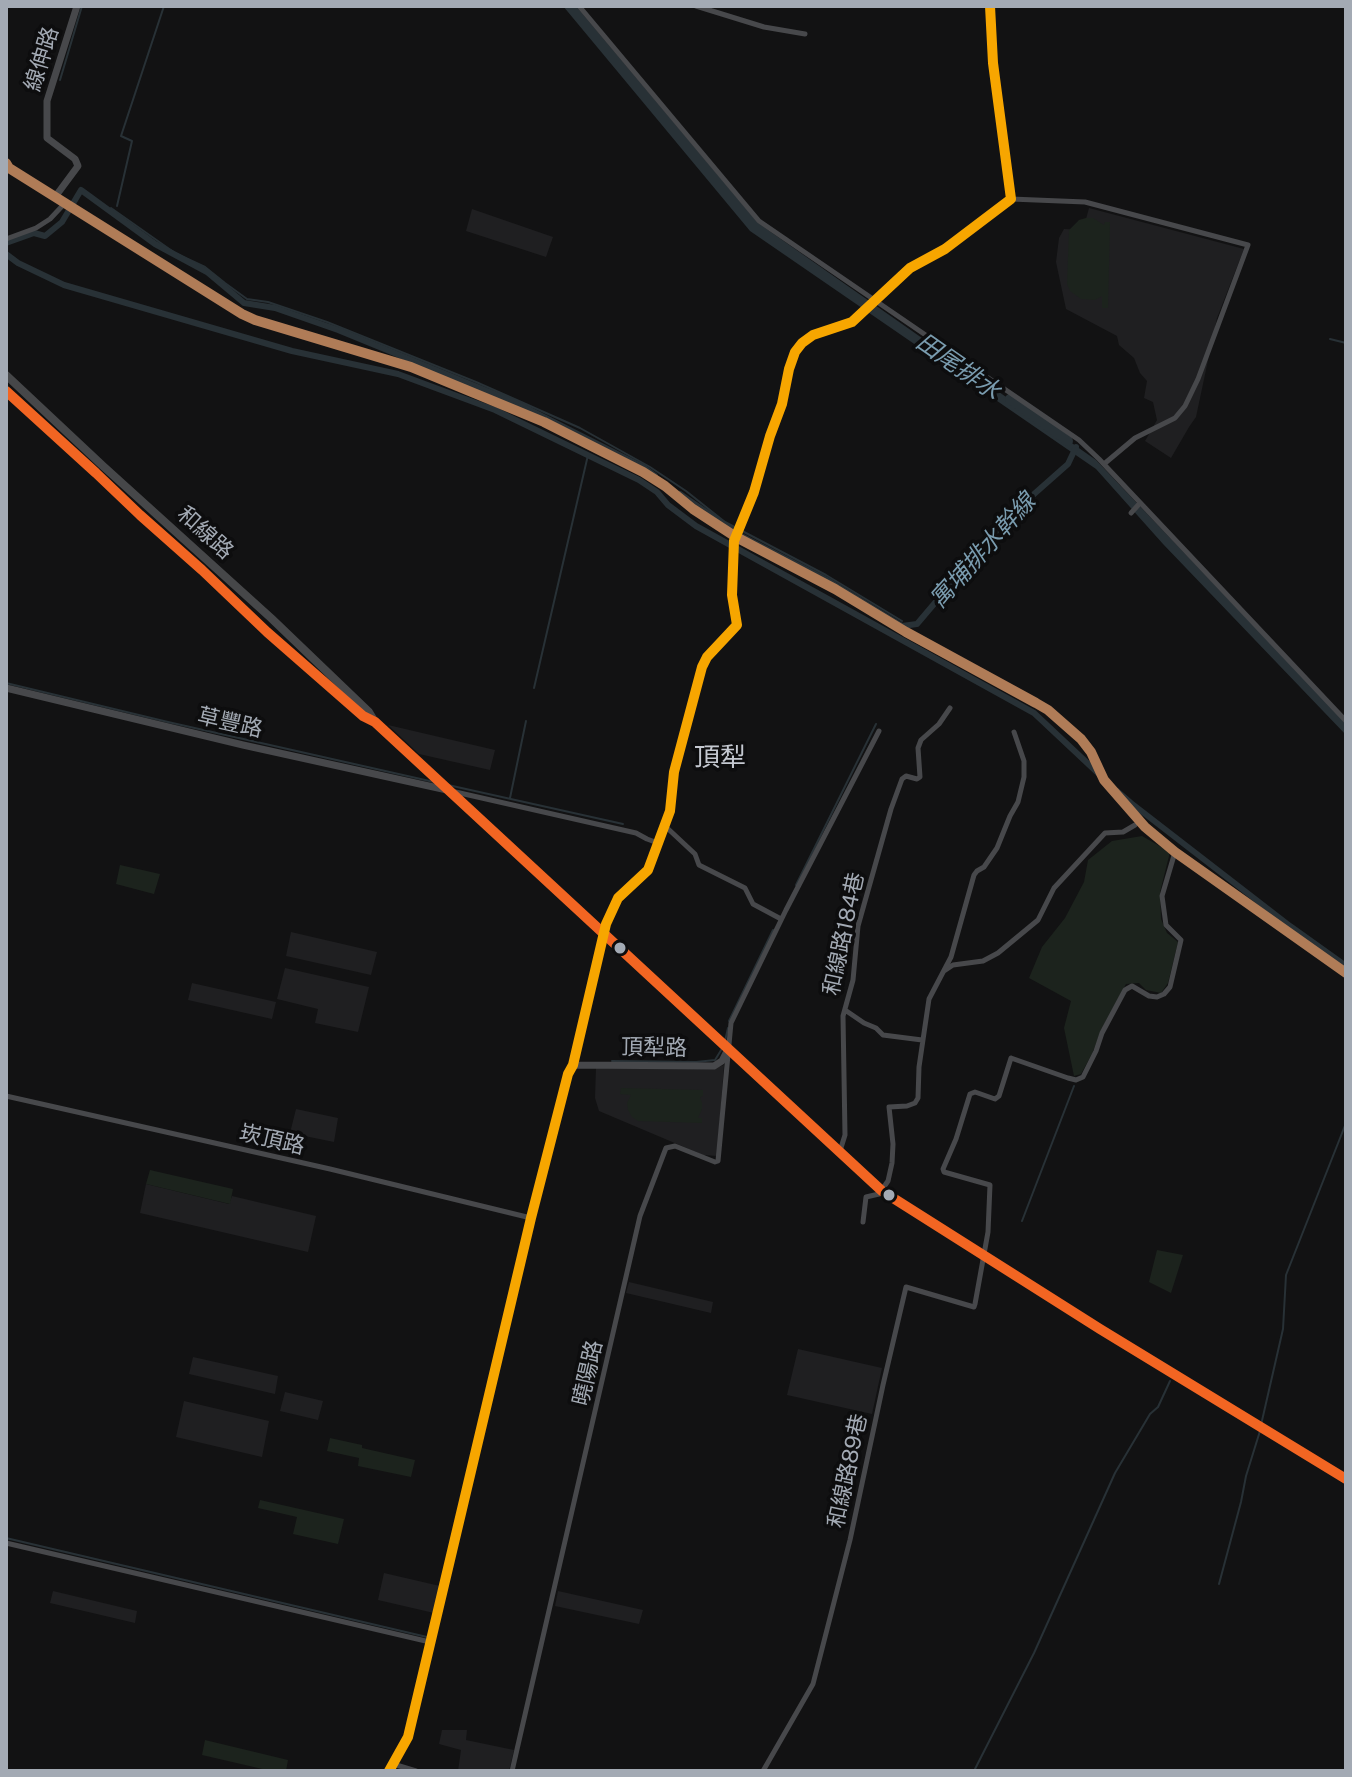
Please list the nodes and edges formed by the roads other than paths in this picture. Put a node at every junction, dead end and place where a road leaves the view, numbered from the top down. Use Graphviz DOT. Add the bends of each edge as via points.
graph roads {
  1 [pos="77,6"];
  2 [pos="579,6"];
  3 [pos="696,6"];
  4 [pos="990,6"];
  5 [pos="805,34"];
  6 [pos="7,168"];
  7 [pos="55,197"];
  8 [pos="1011,199"];
  9 [pos="65,203"];
  10 [pos="6,239"];
  11 [pos="875,301"];
  12 [pos="6,375"];
  13 [pos="6,391"];
  14 [pos="1104,464"];
  15 [pos="100,469"];
  16 [pos="1140,503"];
  17 [pos="1131,513"];
  18 [pos="736,537"];
  19 [pos="6,688"];
  20 [pos="950,708"];
  21 [pos="1346,721"];
  22 [pos="879,731"];
  23 [pos="1014,732"];
  24 [pos="447,790"];
  25 [pos="1135,825"];
  26 [pos="665,826"];
  27 [pos="659,843"];
  28 [pos="1175,852"];
  29 [pos="781,919"];
  30 [pos="604,934"];
  31 [pos="944,972"];
  32 [pos="1346,973"];
  33 [pos="845,1010"];
  34 [pos="922,1040"];
  35 [pos="728,1049"];
  36 [pos="573,1065"];
  37 [pos="6,1096"];
  38 [pos="840,1151"];
  39 [pos="882,1191"];
  40 [pos="531,1218"];
  41 [pos="863,1222"];
  42 [pos="983,1255"];
  43 [pos="1346,1479"];
  44 [pos="6,1543"];
  45 [pos="431,1642"];
  46 [pos="391,1767"];
  47 [pos="416,1771"];
  48 [pos="512,1771"];
  49 [pos="763,1771"];
  1 -- 7 [label="street, 線伸路" via="47,101 47,138 78,166"];
  2 -- 11 [label="street" via="759,221"];
  3 -- 5 [label="street"];
  4 -- 8 [label="street"];
  6 -- 7 [label="street"];
  7 -- 9 [label="street"];
  8 -- 11 [label="street" via="945,249 910,268"];
  8 -- 14 [label="street" via="1085,202 1248,245 1185,406"];
  9 -- 10 [label="street" via="36,228"];
  9 -- 18 [label="street" via="255,320 411,367 544,422 643,472"];
  11 -- 14 [label="street" via="1079,440"];
  11 -- 18 [label="street" via="852,322 813,335 795,352"];
  12 -- 15 [label="main road, 和線路"];
  13 -- 15 [label="main road, 和線路"];
  14 -- 16 [label="street"];
  15 -- 24 [label="main road, 和線路" via="271,618"];
  16 -- 17 [label="street"];
  16 -- 21 [label="street"];
  18 -- 26 [label="street" via="732,595 737,625 702,667"];
  18 -- 28 [label="street" via="1048,710 1081,739 1104,780 1145,827"];
  19 -- 24 [label="street, 草豐路"];
  20 -- 33 [label="street, 和線路184巷" via="921,740 920,777 903,777 891,809 858,926"];
  22 -- 29 [label="street"];
  23 -- 31 [label="street" via="1024,761 1018,802 997,848 974,875"];
  24 -- 27 [label="street" via="636,833"];
  24 -- 30 [label="main road, 和線路"];
  25 -- 31 [label="street" via="1105,833 1054,888 1038,920 998,953"];
  26 -- 27 [label="street"];
  26 -- 29 [label="street" via="695,854 699,865 745,888 753,904"];
  27 -- 30 [label="street" via="648,870 618,898"];
  28 -- 32 [label="street"];
  28 -- 42 [label="street" via="1162,896 1166,925 1181,940 1170,987 1157,997 1132,986 1125,990 1083,1077 1068,1078 1011,1058 999,1096 970,1094 943,1169 990,1185"];
  29 -- 35 [label="street" via="731,1023"];
  30 -- 35 [label="main road, 和線路"];
  30 -- 36 [label="street"];
  31 -- 34 [label="street" via="929,999"];
  33 -- 34 [label="street" via="883,1035"];
  33 -- 38 [label="street, 和線路184巷" via="845,1135"];
  34 -- 39 [label="street" via="918,1098 907,1106 889,1107 892,1163"];
  35 -- 36 [label="street, 頂犁路" via="714,1066"];
  35 -- 38 [label="main road, 和線路"];
  35 -- 48 [label="street, 曉陽路" via="718,1161 675,1146 666,1148 640,1216"];
  36 -- 40 [label="street"];
  37 -- 40 [label="street, 崁頂路"];
  38 -- 39 [label="main road, 和線路"];
  39 -- 41 [label="street" via="866,1197"];
  39 -- 42 [label="main road, 和線路"];
  40 -- 45 [label="street"];
  42 -- 43 [label="main road, 和線路"];
  42 -- 49 [label="street, 和線路89巷" via="974,1307 906,1287 813,1684"];
  44 -- 45 [label="street"];
  45 -- 46 [label="street" via="408,1737"];
  46 -- 47 [label="street"];
}
